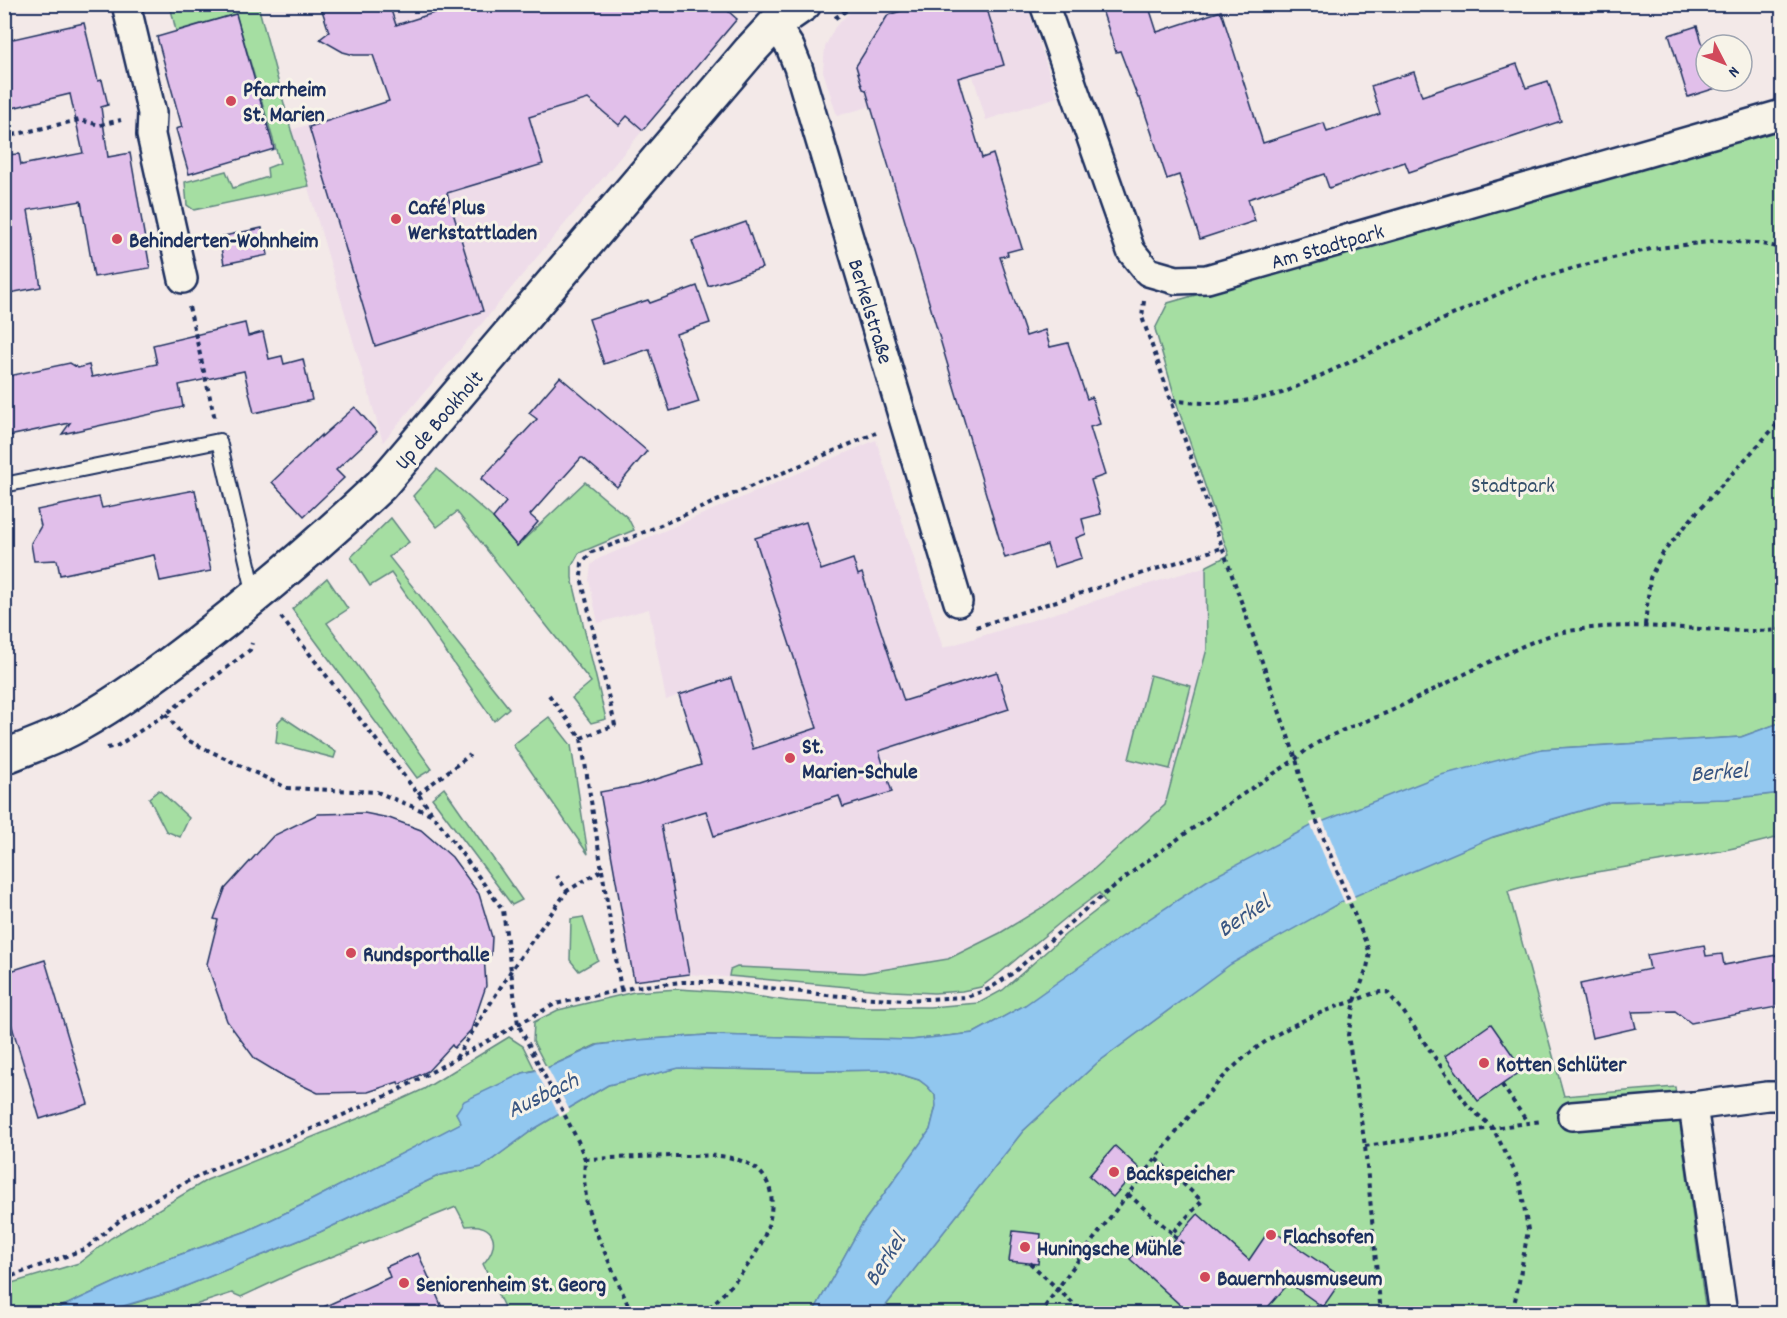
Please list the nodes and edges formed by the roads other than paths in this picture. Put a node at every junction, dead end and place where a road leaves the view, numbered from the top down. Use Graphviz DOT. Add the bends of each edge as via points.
graph roads {
  1 [pos="126,4"];
  2 [pos="1044,4"];
  3 [pos="794,10"];
  4 [pos="1782,114"];
  5 [pos="183,279"];
  6 [pos="4,485"];
  7 [pos="256,597"];
  8 [pos="958,602"];
  9 [pos="4,757"];
  10 [pos="1782,1096"];
  11 [pos="1693,1106"];
  12 [pos="1572,1116"];
  13 [pos="1723,1314"];
  1 -- 5 [label="street" via="152,113 151,135"];
  2 -- 4 [label="street, Am Stadtpark" via="1131,251 1148,272 1176,280 1207,279"];
  3 -- 7 [label="street, Up de Bookholt" via="724,81 381,485"];
  3 -- 8 [label="street, Berkelstraße" via="790,47"];
  6 -- 7 [label="lane" via="219,441"];
  7 -- 9 [label="street, Up de Bookholt" via="124,697 74,727"];
  10 -- 11 [label="street"];
  11 -- 12 [label="street"];
  11 -- 13 [label="street"];
}
